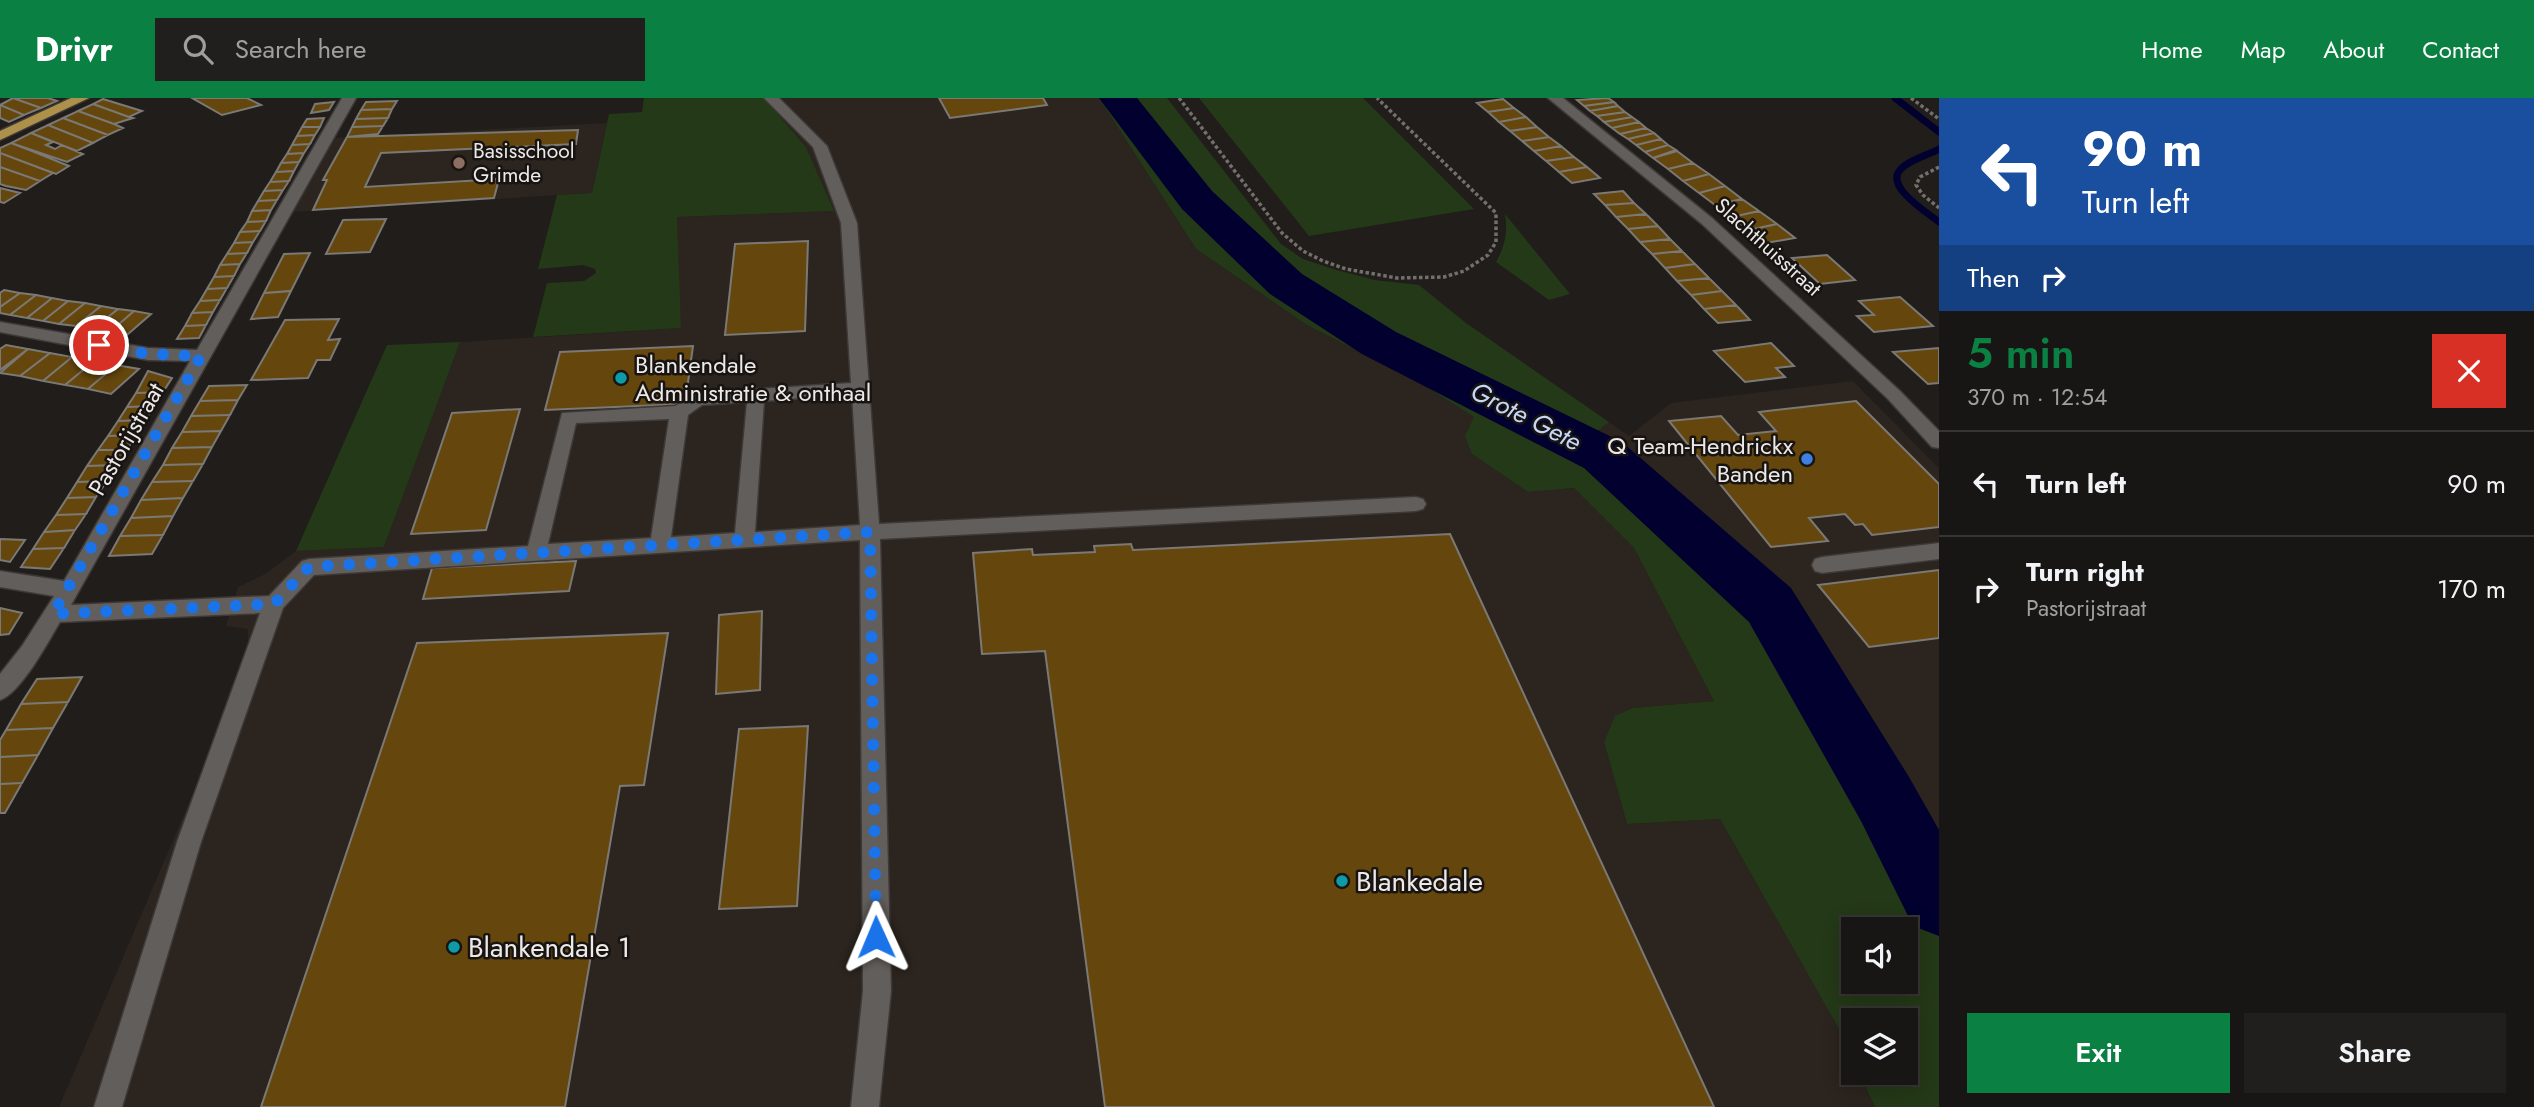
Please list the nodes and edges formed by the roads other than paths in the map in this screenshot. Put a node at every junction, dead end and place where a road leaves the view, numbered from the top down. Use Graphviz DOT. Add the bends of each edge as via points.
graph roads {
  1 [pos="82,98"];
  2 [pos="349,98"];
  3 [pos="771,98"];
  4 [pos="1555,98"];
  5 [pos="0,136"];
  6 [pos="0,327"];
  7 [pos="201,356"];
  8 [pos="858,388"];
  9 [pos="756,396"];
  10 [pos="679,412"];
  11 [pos="1939,442"];
  12 [pos="1416,504"];
  13 [pos="870,532"];
  14 [pos="744,540"];
  15 [pos="660,545"];
  16 [pos="1939,551"];
  17 [pos="536,553"];
  18 [pos="1822,565"];
  19 [pos="0,579"];
  20 [pos="69,590"];
  21 [pos="274,604"];
  22 [pos="53,614"];
  23 [pos="0,691"];
  24 [pos="108,1107"];
  25 [pos="864,1107"];
  1 -- 5 [label="main road"];
  2 -- 7 [label="street, Pastorijstraat"];
  3 -- 8 [label="street" via="820,146 849,223"];
  4 -- 11 [label="street, Slachthuisstraat" via="1707,221"];
  6 -- 7 [label="street" via="148,354"];
  7 -- 20 [label="street, Pastorijstraat"];
  8 -- 9 [label="street"];
  8 -- 13 [label="street"];
  9 -- 10 [label="street" via="698,399"];
  9 -- 14 [label="street"];
  10 -- 15 [label="street"];
  10 -- 17 [label="street" via="568,417"];
  12 -- 13 [label="street"];
  13 -- 14 [label="street"];
  13 -- 25 [label="street" via="877,991"];
  14 -- 15 [label="street"];
  15 -- 17 [label="street"];
  16 -- 18 [label="street"];
  17 -- 21 [label="street" via="309,567"];
  19 -- 20 [label="street"];
  20 -- 22 [label="street, Pastorijstraat"];
  21 -- 22 [label="street"];
  21 -- 24 [label="street" via="189,842"];
  22 -- 23 [label="street, Pastorijstraat"];
}
